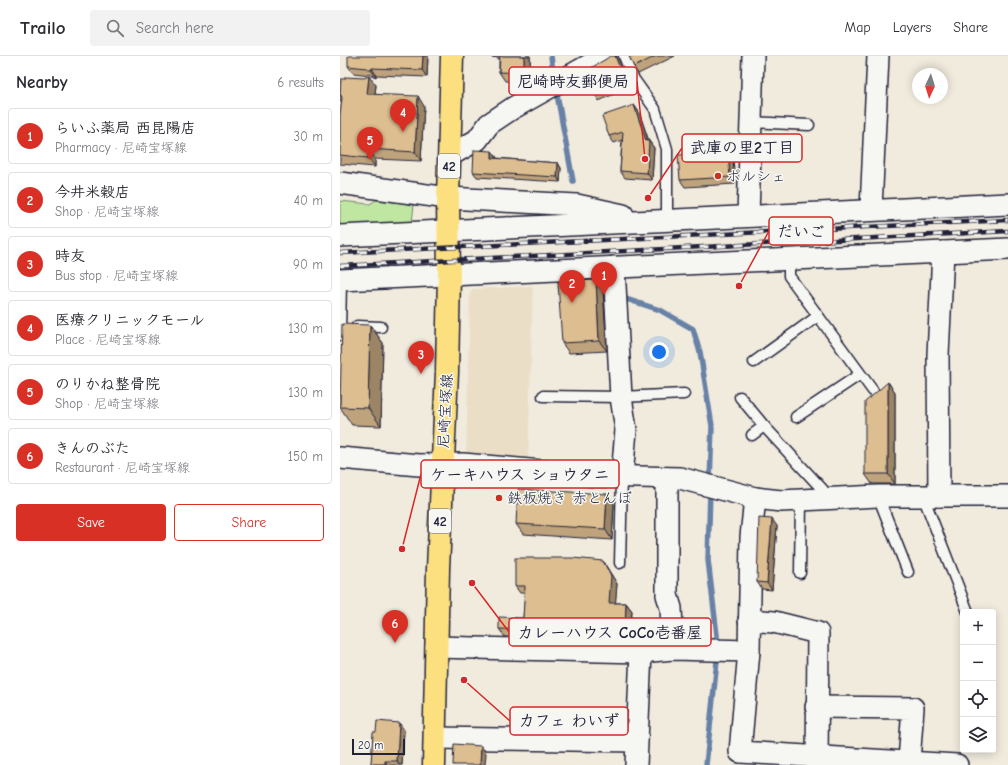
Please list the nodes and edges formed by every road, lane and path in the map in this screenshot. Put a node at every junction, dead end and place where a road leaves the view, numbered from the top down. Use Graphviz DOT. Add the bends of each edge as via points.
graph roads {
  1 [pos="452,56"];
  2 [pos="605,56"];
  3 [pos="624,56"];
  4 [pos="753,56"];
  5 [pos="878,56"];
  6 [pos="751,122"];
  7 [pos="809,125"];
  8 [pos="449,156"];
  9 [pos="340,183"];
  10 [pos="448,198"];
  11 [pos="1008,204"];
  12 [pos="871,209"];
  13 [pos="748,216"];
  14 [pos="658,220"];
  15 [pos="448,231"];
  16 [pos="340,236"];
  17 [pos="1008,249"];
  18 [pos="943,252"];
  19 [pos="789,259"];
  20 [pos="614,267"];
  21 [pos="449,276"];
  22 [pos="341,280"];
  23 [pos="818,316"];
  24 [pos="340,325"];
  25 [pos="381,326"];
  26 [pos="340,335"];
  27 [pos="754,362"];
  28 [pos="859,375"];
  29 [pos="872,391"];
  30 [pos="684,394"];
  31 [pos="543,396"];
  32 [pos="621,397"];
  33 [pos="740,397"];
  34 [pos="796,417"];
  35 [pos="764,426"];
  36 [pos="752,435"];
  37 [pos="340,458"];
  38 [pos="442,465"];
  39 [pos="622,476"];
  40 [pos="667,478"];
  41 [pos="878,496"];
  42 [pos="931,496"];
  43 [pos="1008,496"];
  44 [pos="755,498"];
  45 [pos="824,499"];
  46 [pos="801,500"];
  47 [pos="620,563"];
  48 [pos="908,572"];
  49 [pos="800,573"];
  50 [pos="967,609"];
  51 [pos="749,620"];
  52 [pos="436,647"];
  53 [pos="673,649"];
  54 [pos="749,651"];
  55 [pos="641,652"];
  56 [pos="816,707"];
  57 [pos="435,738"];
  58 [pos="636,741"];
  59 [pos="817,761"];
  60 [pos="909,761"];
  61 [pos="434,765"];
  62 [pos="636,765"];
  63 [pos="957,765"];
  1 -- 8 [label="main road, 尼崎宝塚線 / 42"];
  2 -- 8 [label="street" via="489,124 477,140"];
  3 -- 14 [label="lane" via="633,78 655,109 668,149"];
  4 -- 6 [label="street"];
  5 -- 12 [label="street"];
  6 -- 7 [label="lane"];
  6 -- 13 [label="street"];
  8 -- 10 [label="main road, 尼崎宝塚線 / 42"];
  9 -- 10 [label="street"];
  10 -- 14 [label="street" via="577,205"];
  10 -- 15 [label="main road, 尼崎宝塚線 / 42"];
  11 -- 12 [label="street"];
  12 -- 13 [label="street"];
  13 -- 14 [label="street"];
  14 -- 15 [label="street"];
  15 -- 16 [label="street"];
  15 -- 21 [label="main road, 尼崎宝塚線 / 42"];
  17 -- 18 [label="street"];
  18 -- 19 [label="street"];
  18 -- 42 [label="street"];
  19 -- 20 [label="street"];
  19 -- 23 [label="lane" via="789,276"];
  20 -- 21 [label="street"];
  20 -- 32 [label="street"];
  21 -- 22 [label="street"];
  21 -- 38 [label="main road, 尼崎宝塚線 / 42"];
  22 -- 24 [label="lane"];
  23 -- 27 [label="lane"];
  23 -- 28 [label="lane"];
  24 -- 25 [label="lane"];
  24 -- 26 [label="lane"];
  28 -- 29 [label="lane"];
  28 -- 34 [label="lane"];
  30 -- 32 [label="lane"];
  31 -- 32 [label="lane"];
  32 -- 39 [label="street" via="626,430"];
  33 -- 35 [label="lane"];
  35 -- 36 [label="lane"];
  35 -- 45 [label="lane" via="823,490"];
  37 -- 38 [label="street"];
  38 -- 39 [label="street" via="463,464"];
  38 -- 52 [label="main road, 尼崎宝塚線 / 42"];
  39 -- 40 [label="street"];
  39 -- 47 [label="lane"];
  40 -- 44 [label="street" via="680,478"];
  40 -- 53 [label="street" via="667,595 671,608"];
  41 -- 42 [label="street"];
  41 -- 45 [label="street"];
  41 -- 48 [label="lane"];
  42 -- 43 [label="street"];
  42 -- 50 [label="lane"];
  44 -- 46 [label="street"];
  44 -- 51 [label="street" via="751,537"];
  45 -- 46 [label="street"];
  46 -- 49 [label="lane"];
  51 -- 54 [label="street"];
  51 -- 56 [label="street" via="774,622 818,633"];
  52 -- 55 [label="street"];
  52 -- 57 [label="main road, 尼崎宝塚線 / 42"];
  53 -- 54 [label="street"];
  53 -- 55 [label="street"];
  54 -- 59 [label="street" via="740,752"];
  55 -- 58 [label="street"];
  56 -- 59 [label="street"];
  56 -- 60 [label="street" via="914,708"];
  57 -- 58 [label="street"];
  57 -- 61 [label="main road, 尼崎宝塚線 / 42"];
  58 -- 62 [label="street"];
  59 -- 60 [label="street"];
  60 -- 63 [label="street"];
}
